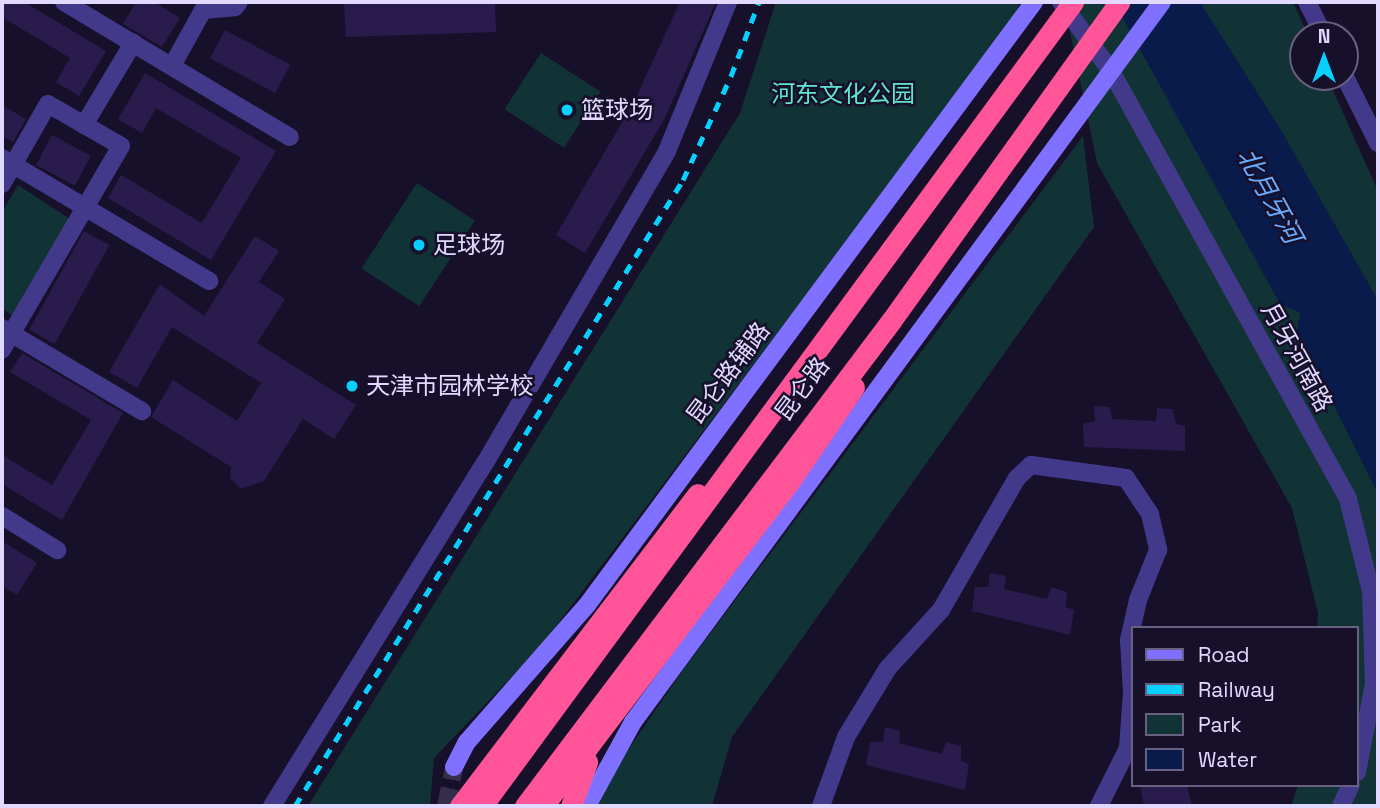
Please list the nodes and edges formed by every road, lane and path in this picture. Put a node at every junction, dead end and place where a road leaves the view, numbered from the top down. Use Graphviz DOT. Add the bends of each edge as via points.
graph roads {
  1 [pos="64,2"];
  2 [pos="239,2"];
  3 [pos="728,2"];
  4 [pos="1034,2"];
  5 [pos="1061,2"];
  6 [pos="1073,2"];
  7 [pos="1119,2"];
  8 [pos="1162,2"];
  9 [pos="1307,2"];
  10 [pos="1317,21"];
  11 [pos="133,43"];
  12 [pos="172,66"];
  13 [pos="1111,71"];
  14 [pos="1352,91"];
  15 [pos="84,125"];
  16 [pos="290,137"];
  17 [pos="1378,144"];
  18 [pos="7,161"];
  19 [pos="2,184"];
  20 [pos="85,207"];
  21 [pos="209,281"];
  22 [pos="891,321"];
  23 [pos="7,330"];
  24 [pos="2,350"];
  25 [pos="142,411"];
  26 [pos="751,436"];
  27 [pos="2,516"];
  28 [pos="57,550"];
  29 [pos="1132,626"];
  30 [pos="1132,627"];
  31 [pos="633,692"];
  32 [pos="1132,692"];
  33 [pos="1132,692"];
  34 [pos="1359,762"];
  35 [pos="454,767"];
  36 [pos="482,772"];
  37 [pos="1350,787"];
  38 [pos="272,806"];
  39 [pos="453,806"];
  40 [pos="460,806"];
  41 [pos="482,806"];
  42 [pos="524,806"];
  43 [pos="543,806"];
  44 [pos="571,806"];
  45 [pos="587,806"];
  46 [pos="821,806"];
  47 [pos="1099,806"];
  48 [pos="1341,806"];
  1 -- 11 [label="street"];
  2 -- 12 [label="street" via="235,7 203,10"];
  3 -- 38 [label="street" via="667,151 485,463"];
  4 -- 35 [label="main road, 昆仑路辅路" via="587,605 467,742"];
  5 -- 13 [label="street, 月牙河南路"];
  6 -- 26 [label="highway, 昆仑路"];
  7 -- 22 [label="highway, 昆仑路"];
  8 -- 13 [label="main road"];
  9 -- 10 [label="street"];
  11 -- 12 [label="street"];
  11 -- 15 [label="street"];
  12 -- 16 [label="street"];
  13 -- 34 [label="street, 月牙河南路" via="1348,499 1371,591 1374,684"];
  13 -- 45 [label="main road" via="633,722"];
  14 -- 17 [label="street"];
  15 -- 18 [label="street" via="48,104"];
  15 -- 20 [label="street" via="121,146"];
  18 -- 19 [label="street"];
  18 -- 20 [label="street"];
  20 -- 21 [label="street"];
  20 -- 23 [label="street"];
  22 -- 31 [label="highway" via="867,368 789,482"];
  22 -- 42 [label="highway, 昆仑路"];
  23 -- 24 [label="street"];
  23 -- 25 [label="street"];
  26 -- 36 [label="highway" via="708,482"];
  26 -- 41 [label="highway, 昆仑路" via="717,492"];
  27 -- 28 [label="street"];
  29 -- 46 [label="street" via="1158,550 1150,514 1126,478 1031,465 1017,478 941,610 888,668 853,726"];
  30 -- 33 [label="street"];
  31 -- 43 [label="highway"];
  31 -- 44 [label="highway" via="587,760"];
  32 -- 47 [label="street" via="1128,747"];
  36 -- 39 [label="highway"];
  36 -- 40 [label="highway"];
  37 -- 48 [label="street"];
}
